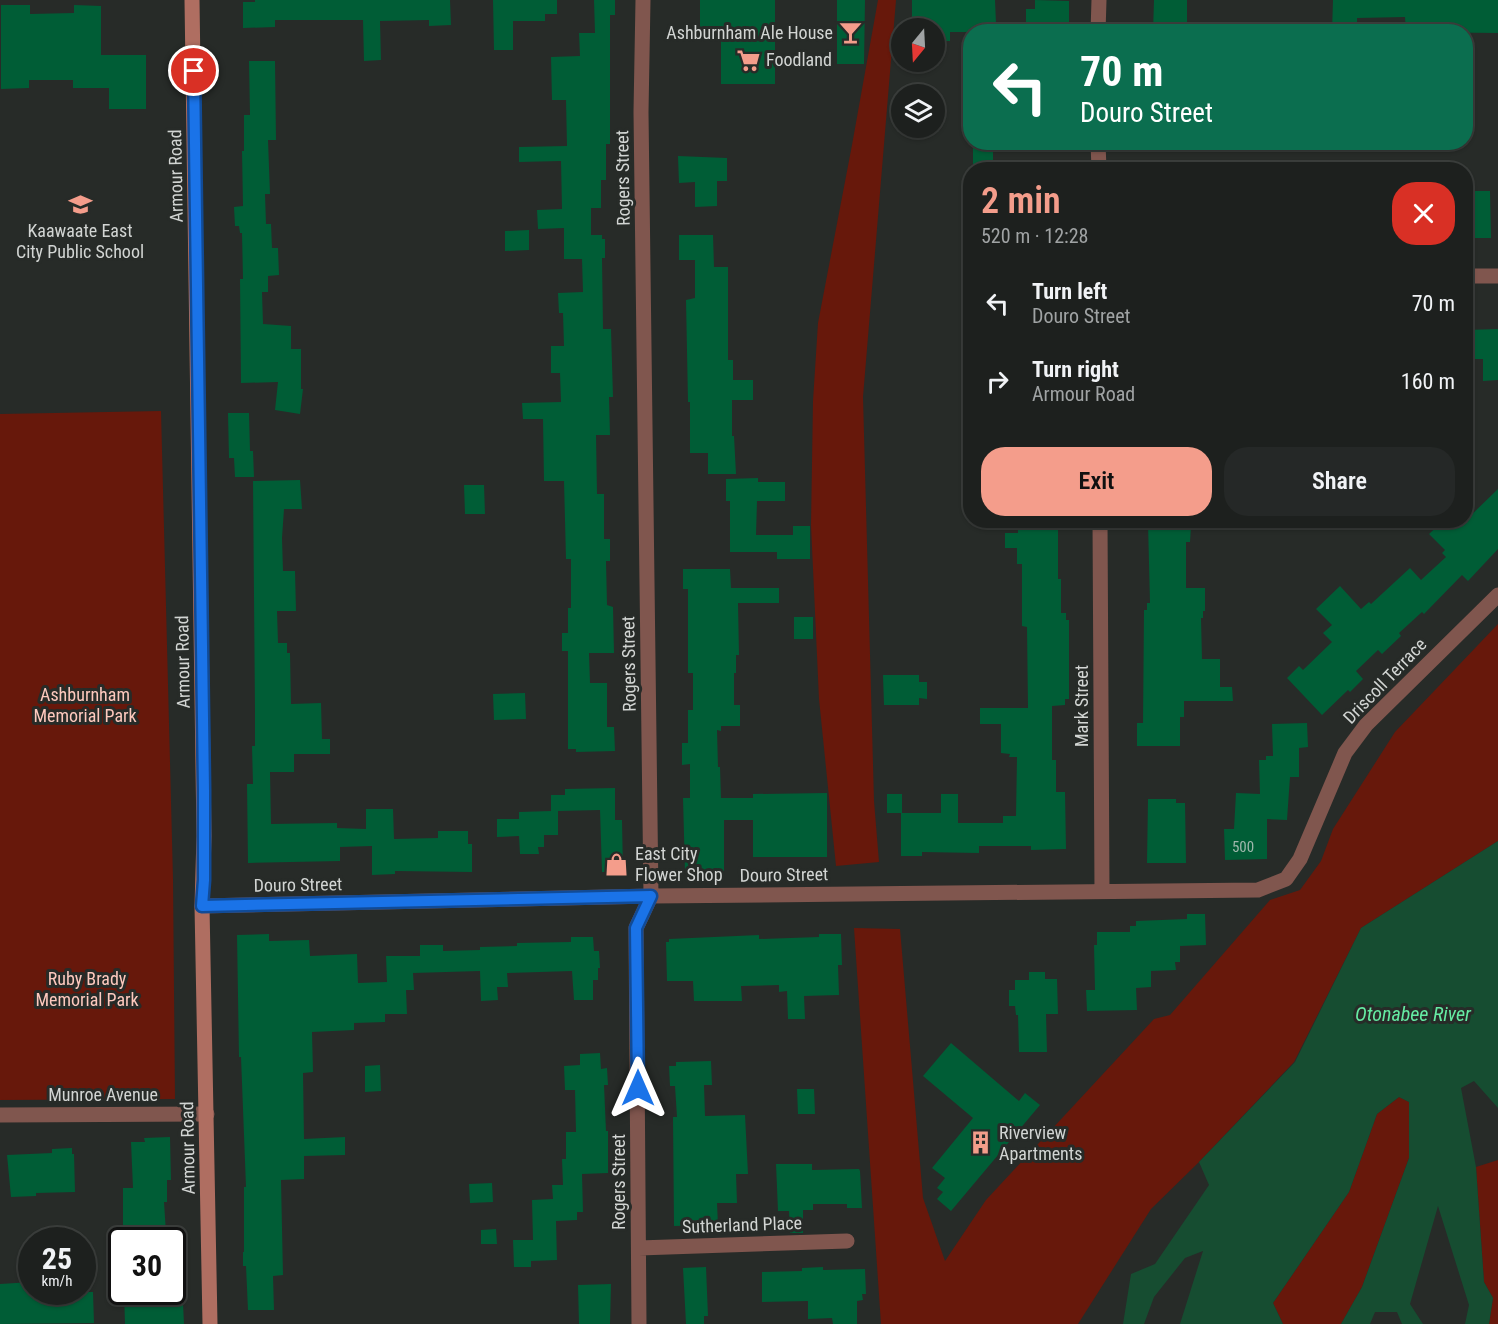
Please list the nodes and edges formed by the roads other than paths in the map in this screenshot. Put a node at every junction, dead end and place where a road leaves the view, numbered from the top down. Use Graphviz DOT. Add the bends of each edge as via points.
graph roads {
  1 [pos="192,0"];
  2 [pos="643,0"];
  3 [pos="1099,0"];
  4 [pos="1098,24"];
  5 [pos="1473,276"];
  6 [pos="1498,276"];
  7 [pos="1101,528"];
  8 [pos="1498,595"];
  9 [pos="1258,890"];
  10 [pos="1102,891"];
  11 [pos="651,896"];
  12 [pos="202,906"];
  13 [pos="207,1114"];
  14 [pos="0,1116"];
  15 [pos="848,1241"];
  16 [pos="639,1248"];
  17 [pos="210,1324"];
  18 [pos="639,1324"];
  1 -- 12 [label="main road, Armour Road" via="204,801"];
  2 -- 11 [label="street, Rogers Street"];
  3 -- 4 [label="street"];
  5 -- 6 [label="street"];
  7 -- 10 [label="street, Mark Street"];
  8 -- 9 [label="street, Driscoll Terrace" via="1366,725 1345,753 1300,859 1286,879"];
  9 -- 10 [label="street, Douro Street"];
  10 -- 11 [label="street, Douro Street"];
  11 -- 12 [label="street, Douro Street"];
  11 -- 16 [label="street, Rogers Street" via="636,928"];
  12 -- 13 [label="main road, Armour Road"];
  13 -- 14 [label="street, Munroe Avenue"];
  13 -- 17 [label="main road, Armour Road"];
  15 -- 16 [label="street, Sutherland Place"];
  16 -- 18 [label="street, Rogers Street"];
}
